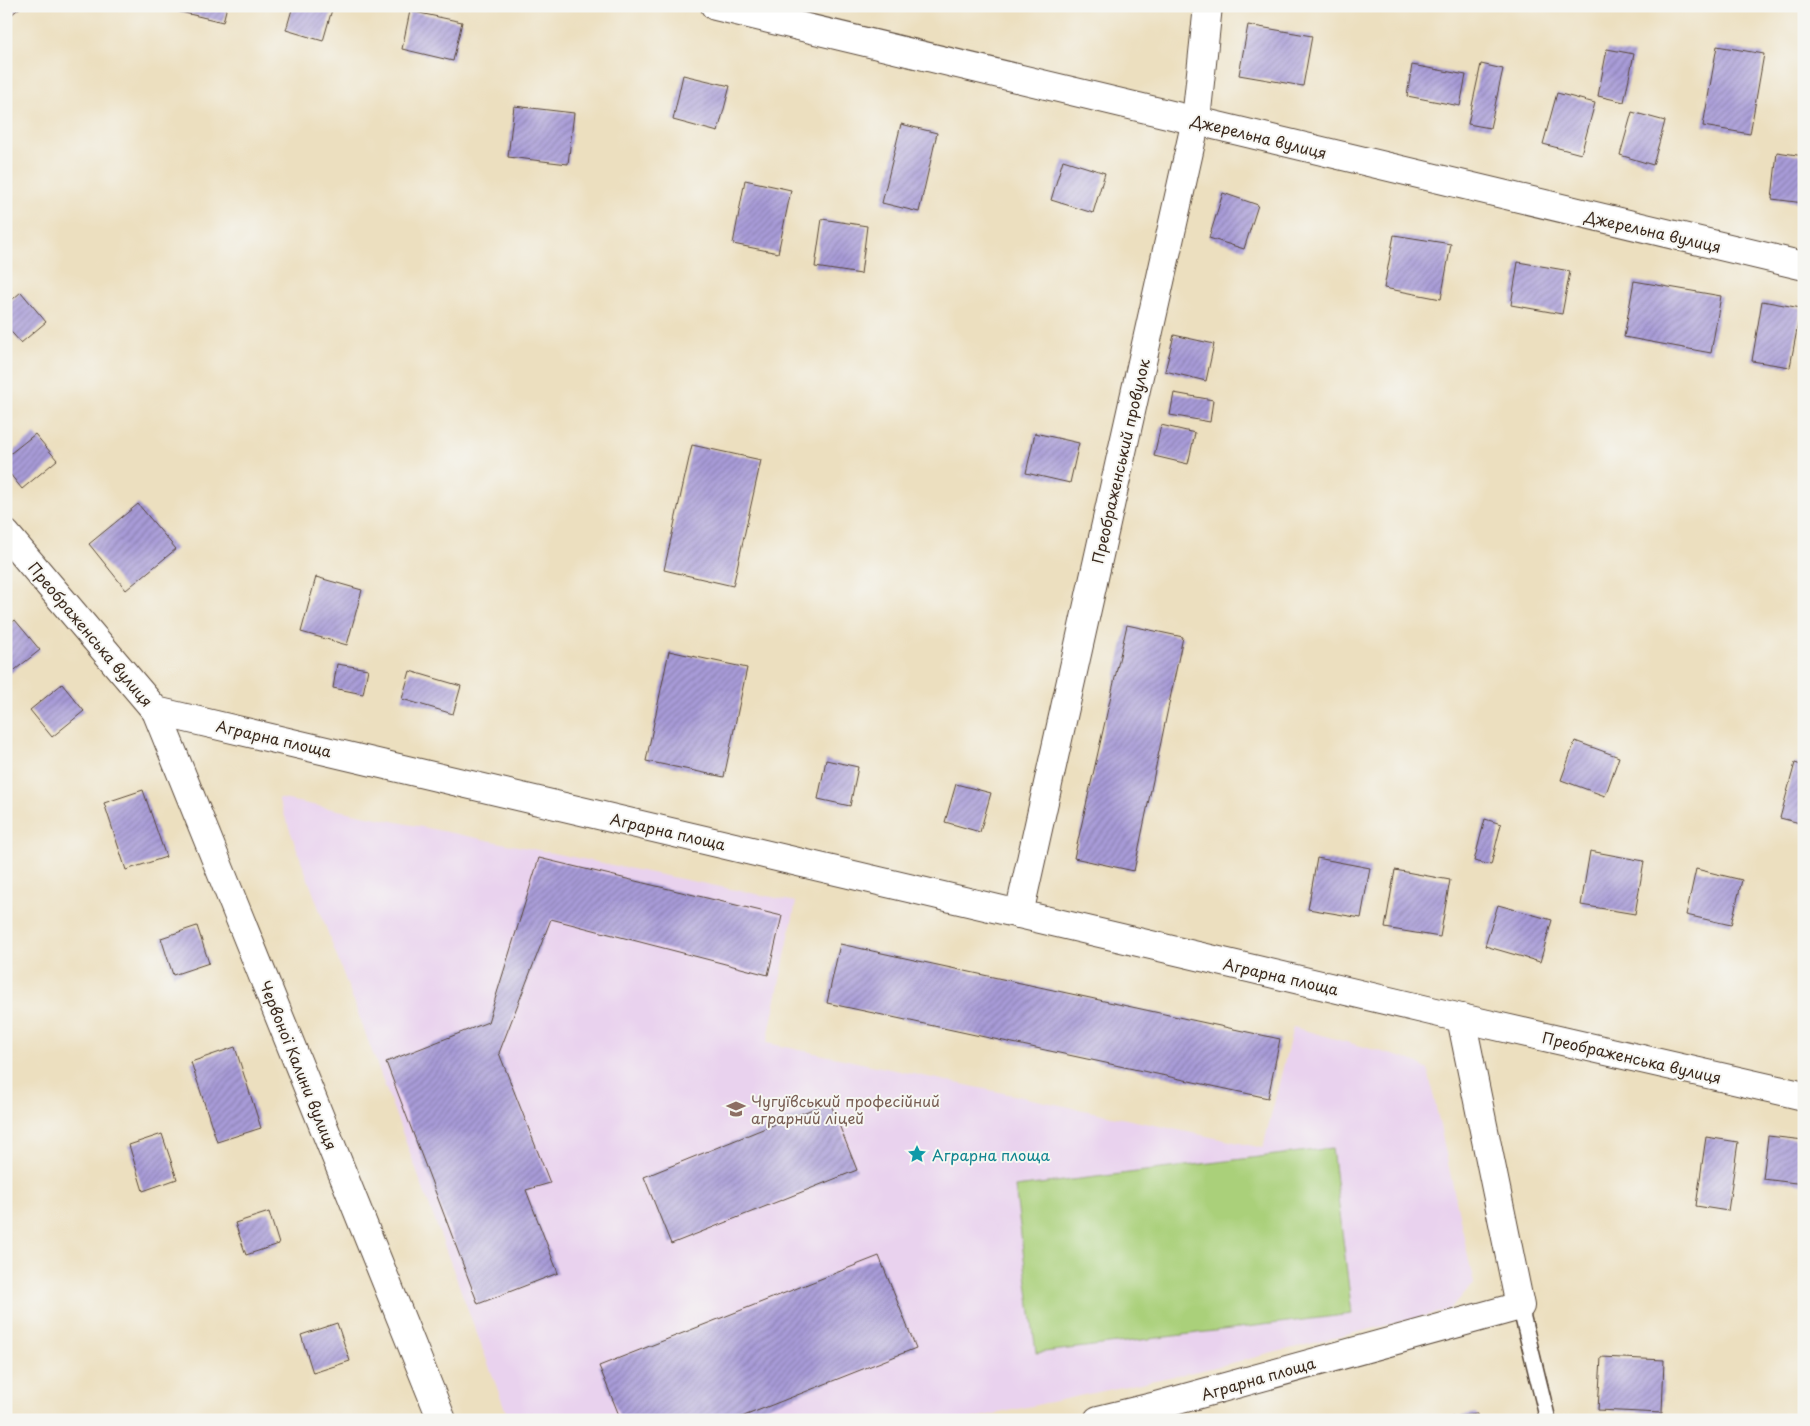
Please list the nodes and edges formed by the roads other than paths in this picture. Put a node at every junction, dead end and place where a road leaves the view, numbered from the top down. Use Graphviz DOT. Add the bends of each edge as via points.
graph roads {
  1 [pos="715,6"];
  2 [pos="1208,6"];
  3 [pos="1196,120"];
  4 [pos="1804,266"];
  5 [pos="6,534"];
  6 [pos="156,711"];
  7 [pos="1019,914"];
  8 [pos="1461,1018"];
  9 [pos="1804,1096"];
  10 [pos="1520,1306"];
  11 [pos="1159,1413"];
  12 [pos="442,1420"];
  13 [pos="1098,1420"];
  14 [pos="1548,1420"];
  1 -- 3 [label="street, Джерельна вулиця"];
  2 -- 3 [label="street, Преображенський провулок"];
  3 -- 4 [label="street, Джерельна вулиця"];
  3 -- 7 [label="street, Преображенський провулок"];
  5 -- 6 [label="street, Преображенська вулиця"];
  6 -- 7 [label="street, Аграрна площа"];
  6 -- 12 [label="street, Червоної Калини вулиця"];
  7 -- 8 [label="street, Аграрна площа"];
  8 -- 9 [label="street, Преображенська вулиця"];
  8 -- 10 [label="street"];
  10 -- 11 [label="street, Аграрна площа"];
  10 -- 14 [label="lane"];
  11 -- 13 [label="street, Аграрна площа"];
}
